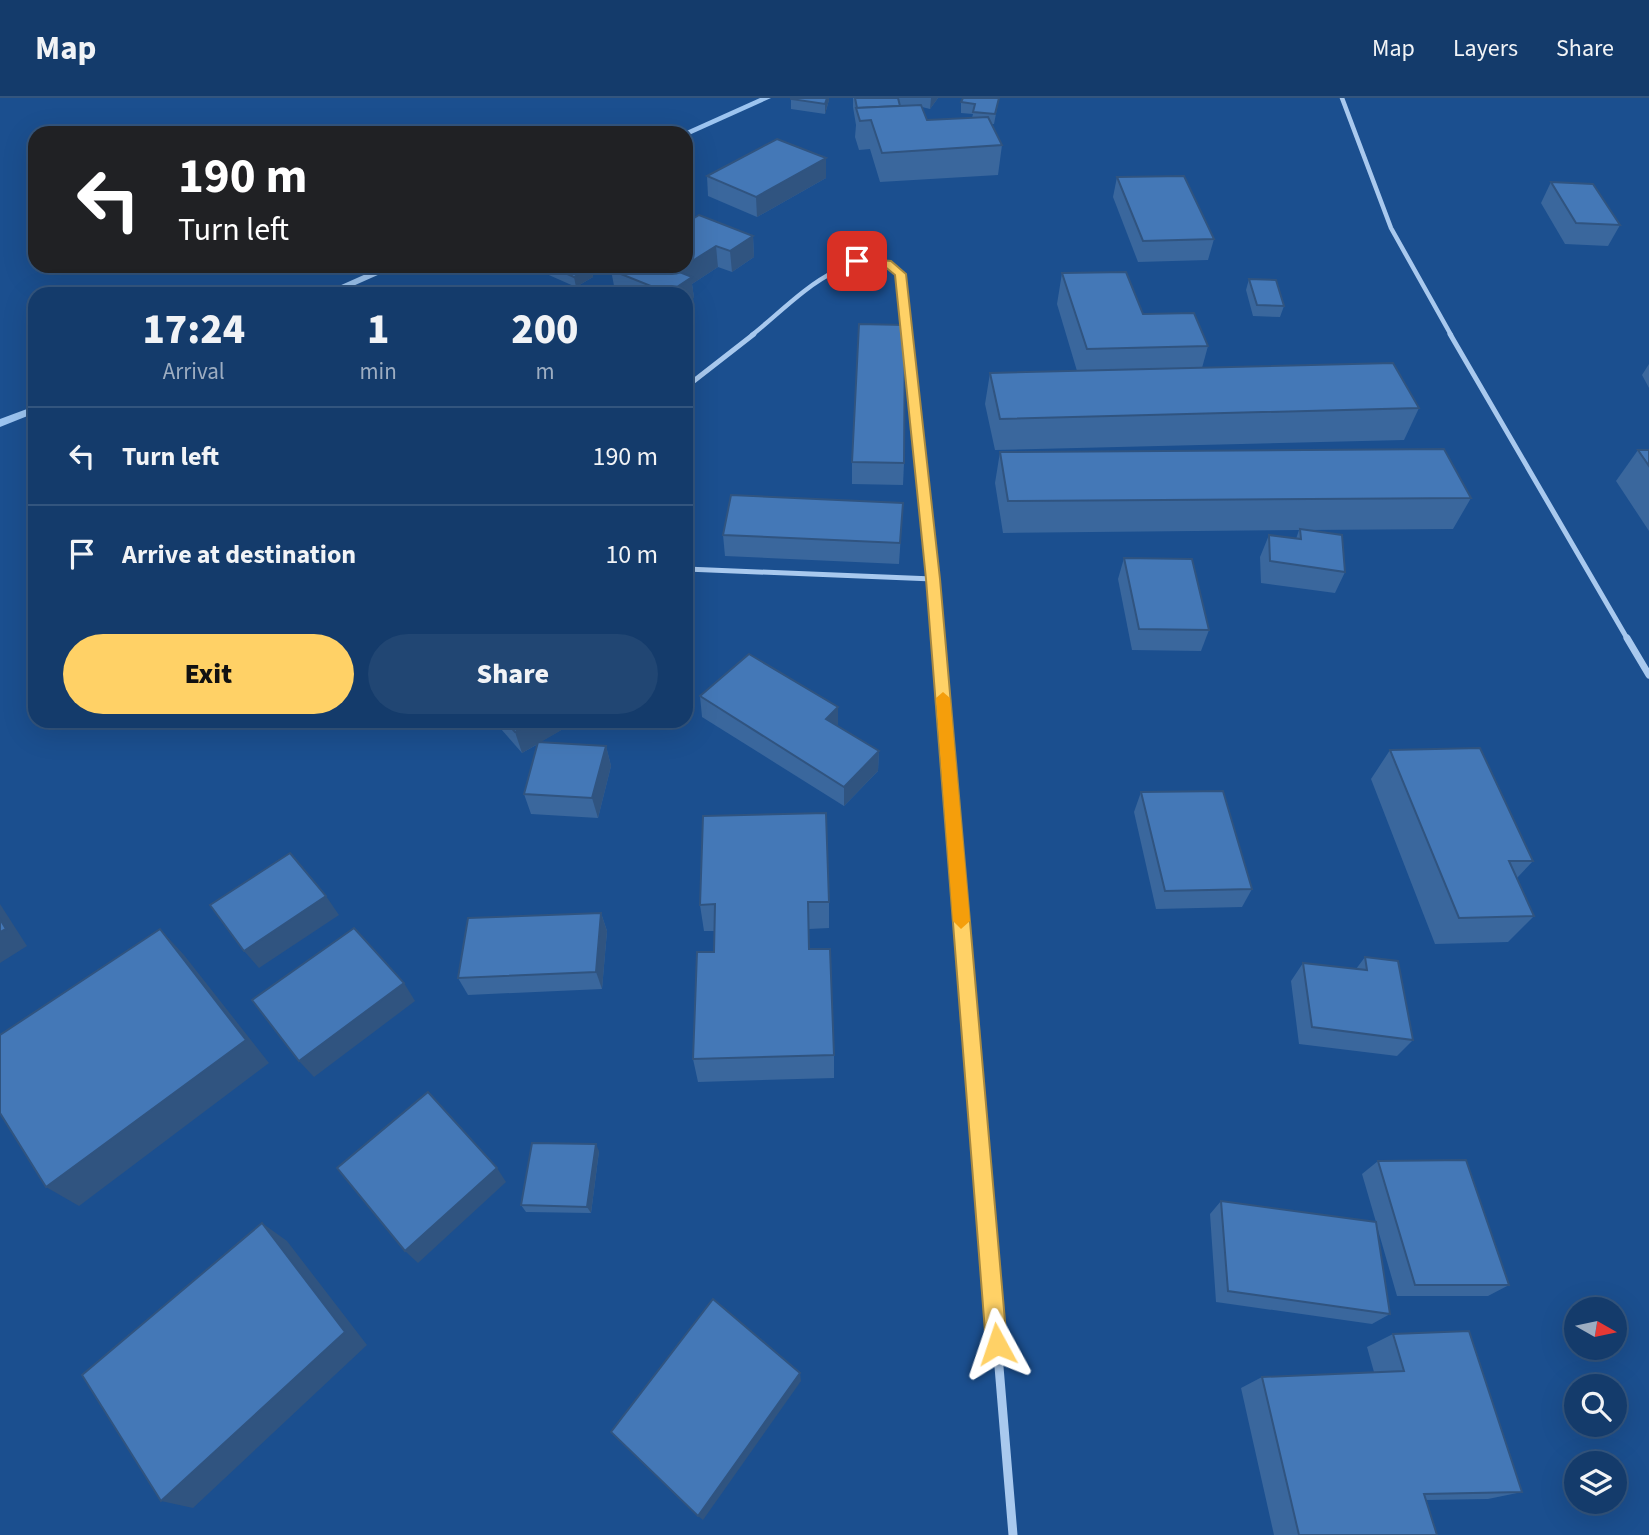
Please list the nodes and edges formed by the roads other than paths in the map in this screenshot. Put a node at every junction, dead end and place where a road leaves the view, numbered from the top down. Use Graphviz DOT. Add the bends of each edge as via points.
graph roads {
  1 [pos="1342,98"];
  2 [pos="693,382"];
  3 [pos="693,569"];
  4 [pos="933,579"];
  5 [pos="1649,675"];
  6 [pos="1013,1535"];
  1 -- 5 [label="street" via="1391,228"];
  2 -- 4 [label="street" via="839,267 857,261 887,264 900,274"];
  3 -- 4 [label="street"];
  4 -- 6 [label="street"];
}
